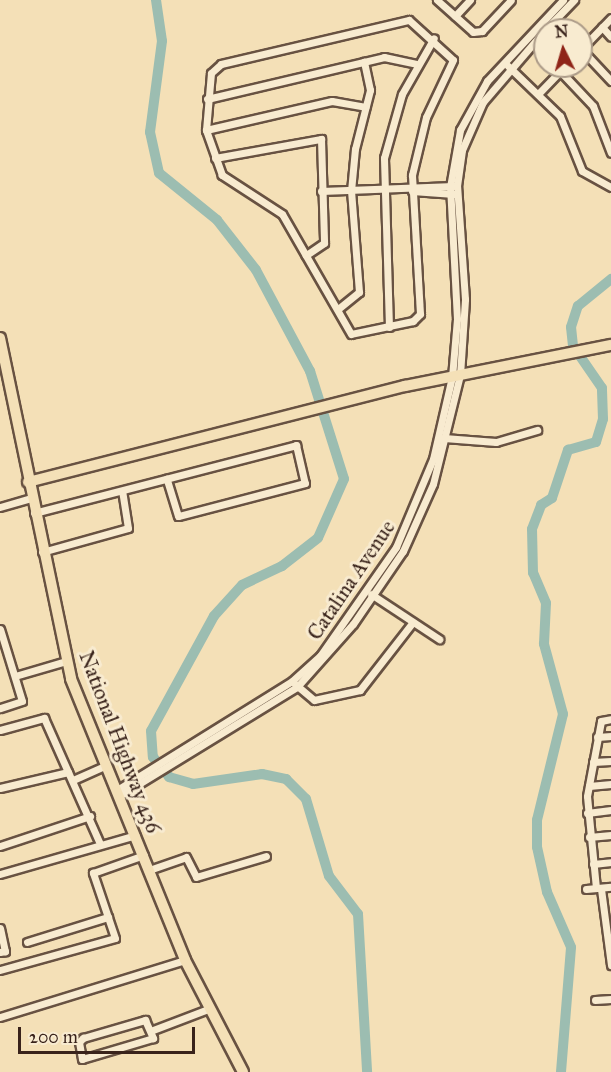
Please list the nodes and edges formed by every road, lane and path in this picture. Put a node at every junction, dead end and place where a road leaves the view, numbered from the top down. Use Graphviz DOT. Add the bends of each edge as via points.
graph roads {
  1 [pos="437,0"];
  2 [pos="470,0"];
  3 [pos="512,0"];
  4 [pos="563,0"];
  5 [pos="574,0"];
  6 [pos="454,16"];
  7 [pos="557,18"];
  8 [pos="611,18"];
  9 [pos="602,27"];
  10 [pos="593,36"];
  11 [pos="611,37"];
  12 [pos="434,38"];
  13 [pos="533,41"];
  14 [pos="364,62"];
  15 [pos="593,62"];
  16 [pos="416,64"];
  17 [pos="507,65"];
  18 [pos="553,78"];
  19 [pos="570,78"];
  20 [pos="611,81"];
  21 [pos="539,93"];
  22 [pos="207,99"];
  23 [pos="365,106"];
  24 [pos="206,130"];
  25 [pos="611,153"];
  26 [pos="215,158"];
  27 [pos="611,187"];
  28 [pos="453,190"];
  29 [pos="321,191"];
  30 [pos="351,191"];
  31 [pos="381,191"];
  32 [pos="412,191"];
  33 [pos="306,255"];
  34 [pos="338,309"];
  35 [pos="389,327"];
  36 [pos="0,338"];
  37 [pos="611,345"];
  38 [pos="456,376"];
  39 [pos="537,429"];
  40 [pos="443,437"];
  41 [pos="167,479"];
  42 [pos="28,482"];
  43 [pos="122,491"];
  44 [pos="31,498"];
  45 [pos="0,507"];
  46 [pos="34,513"];
  47 [pos="42,552"];
  48 [pos="371,594"];
  49 [pos="413,622"];
  50 [pos="0,629"];
  51 [pos="439,639"];
  52 [pos="66,660"];
  53 [pos="15,676"];
  54 [pos="295,684"];
  55 [pos="0,708"];
  56 [pos="611,719"];
  57 [pos="0,730"];
  58 [pos="611,736"];
  59 [pos="597,737"];
  60 [pos="611,761"];
  61 [pos="593,762"];
  62 [pos="106,765"];
  63 [pos="68,772"];
  64 [pos="73,780"];
  65 [pos="611,784"];
  66 [pos="589,786"];
  67 [pos="0,788"];
  68 [pos="118,793"];
  69 [pos="611,810"];
  70 [pos="587,813"];
  71 [pos="90,816"];
  72 [pos="136,835"];
  73 [pos="611,835"];
  74 [pos="589,837"];
  75 [pos="100,844"];
  76 [pos="0,846"];
  77 [pos="144,855"];
  78 [pos="266,856"];
  79 [pos="611,862"];
  80 [pos="593,864"];
  81 [pos="149,870"];
  82 [pos="0,874"];
  83 [pos="611,887"];
  84 [pos="598,888"];
  85 [pos="586,889"];
  86 [pos="108,917"];
  87 [pos="0,928"];
  88 [pos="27,942"];
  89 [pos="0,952"];
  90 [pos="185,960"];
  91 [pos="611,965"];
  92 [pos="0,970"];
  93 [pos="611,999"];
  94 [pos="595,1000"];
  95 [pos="208,1008"];
  96 [pos="0,1017"];
  97 [pos="153,1030"];
  98 [pos="243,1072"];
  1 -- 6 [label="street"];
  2 -- 6 [label="street"];
  3 -- 6 [label="street" via="482,31 470,31"];
  4 -- 17 [label="street, Catalina Avenue"];
  5 -- 7 [label="street, Catalina Avenue"];
  8 -- 9 [label="street"];
  9 -- 10 [label="street"];
  9 -- 11 [label="street"];
  12 -- 16 [label="street"];
  12 -- 22 [label="street" via="416,21 405,21 221,64 211,73"];
  12 -- 32 [label="street" via="453,63 420,134"];
  13 -- 17 [label="street, Catalina Avenue"];
  14 -- 16 [label="street" via="391,57"];
  14 -- 22 [label="street"];
  14 -- 23 [label="street" via="370,90"];
  15 -- 20 [label="street"];
  16 -- 31 [label="street" via="391,125"];
  17 -- 21 [label="street"];
  17 -- 28 [label="street, Catalina Avenue" via="474,116"];
  18 -- 21 [label="street"];
  19 -- 25 [label="street" via="593,106"];
  21 -- 27 [label="street" via="564,123 582,171"];
  22 -- 24 [label="street"];
  23 -- 24 [label="street" via="333,100"];
  23 -- 30 [label="street"];
  24 -- 26 [label="street"];
  26 -- 29 [label="street" via="316,136 324,145"];
  26 -- 33 [label="street" via="231,185 282,214"];
  28 -- 32 [label="street"];
  28 -- 38 [label="street, Catalina Avenue" via="465,299"];
  29 -- 30 [label="street"];
  29 -- 33 [label="street" via="324,243"];
  30 -- 31 [label="street"];
  30 -- 34 [label="street" via="359,292"];
  31 -- 32 [label="street"];
  31 -- 35 [label="street"];
  32 -- 35 [label="street" via="420,314"];
  33 -- 34 [label="street"];
  34 -- 35 [label="street" via="351,334"];
  36 -- 42 [label="main road, National Highway 436"];
  37 -- 38 [label="main road"];
  38 -- 40 [label="street, Catalina Avenue"];
  38 -- 42 [label="main road"];
  39 -- 40 [label="street" via="496,442"];
  40 -- 48 [label="street, Catalina Avenue" via="425,505"];
  41 -- 41 [label="street" via="296,445 305,483 178,516"];
  41 -- 43 [label="street"];
  42 -- 44 [label="main road, National Highway 436"];
  43 -- 46 [label="street"];
  43 -- 47 [label="street" via="128,528"];
  44 -- 45 [label="street"];
  44 -- 46 [label="main road, National Highway 436"];
  46 -- 47 [label="main road, National Highway 436"];
  47 -- 52 [label="main road, National Highway 436"];
  48 -- 49 [label="street"];
  48 -- 54 [label="street, Catalina Avenue" via="325,661"];
  49 -- 51 [label="street"];
  49 -- 54 [label="street" via="360,690 314,700"];
  50 -- 53 [label="street"];
  52 -- 53 [label="street"];
  52 -- 62 [label="main road, National Highway 436"];
  53 -- 55 [label="street" via="22,702"];
  54 -- 68 [label="street, Catalina Avenue"];
  56 -- 59 [label="street" via="601,721"];
  57 -- 63 [label="street" via="44,718"];
  58 -- 59 [label="street"];
  59 -- 61 [label="street"];
  60 -- 61 [label="street"];
  61 -- 66 [label="street"];
  62 -- 64 [label="street"];
  62 -- 68 [label="main road, National Highway 436"];
  63 -- 64 [label="street"];
  63 -- 67 [label="street"];
  64 -- 71 [label="street"];
  65 -- 66 [label="street"];
  66 -- 70 [label="street"];
  68 -- 72 [label="main road, National Highway 436"];
  69 -- 70 [label="street"];
  70 -- 74 [label="street"];
  71 -- 75 [label="street"];
  71 -- 76 [label="street"];
  72 -- 75 [label="street" via="108,846"];
  72 -- 77 [label="main road, National Highway 436"];
  73 -- 74 [label="street"];
  74 -- 80 [label="street"];
  75 -- 82 [label="street"];
  77 -- 81 [label="main road, National Highway 436"];
  77 -- 86 [label="street" via="93,873"];
  78 -- 81 [label="street" via="196,877 186,857"];
  79 -- 80 [label="street"];
  80 -- 84 [label="street"];
  81 -- 90 [label="main road, National Highway 436"];
  83 -- 84 [label="street"];
  84 -- 85 [label="street"];
  84 -- 91 [label="street"];
  86 -- 88 [label="street"];
  86 -- 92 [label="street" via="115,938"];
  87 -- 89 [label="street" via="5,951"];
  90 -- 95 [label="main road, National Highway 436"];
  90 -- 96 [label="street"];
  93 -- 94 [label="street"];
  95 -- 97 [label="street"];
  95 -- 98 [label="main road, National Highway 436"];
  97 -- 97 [label="street" via="145,1020 83,1038 82,1059 153,1038"];
}
